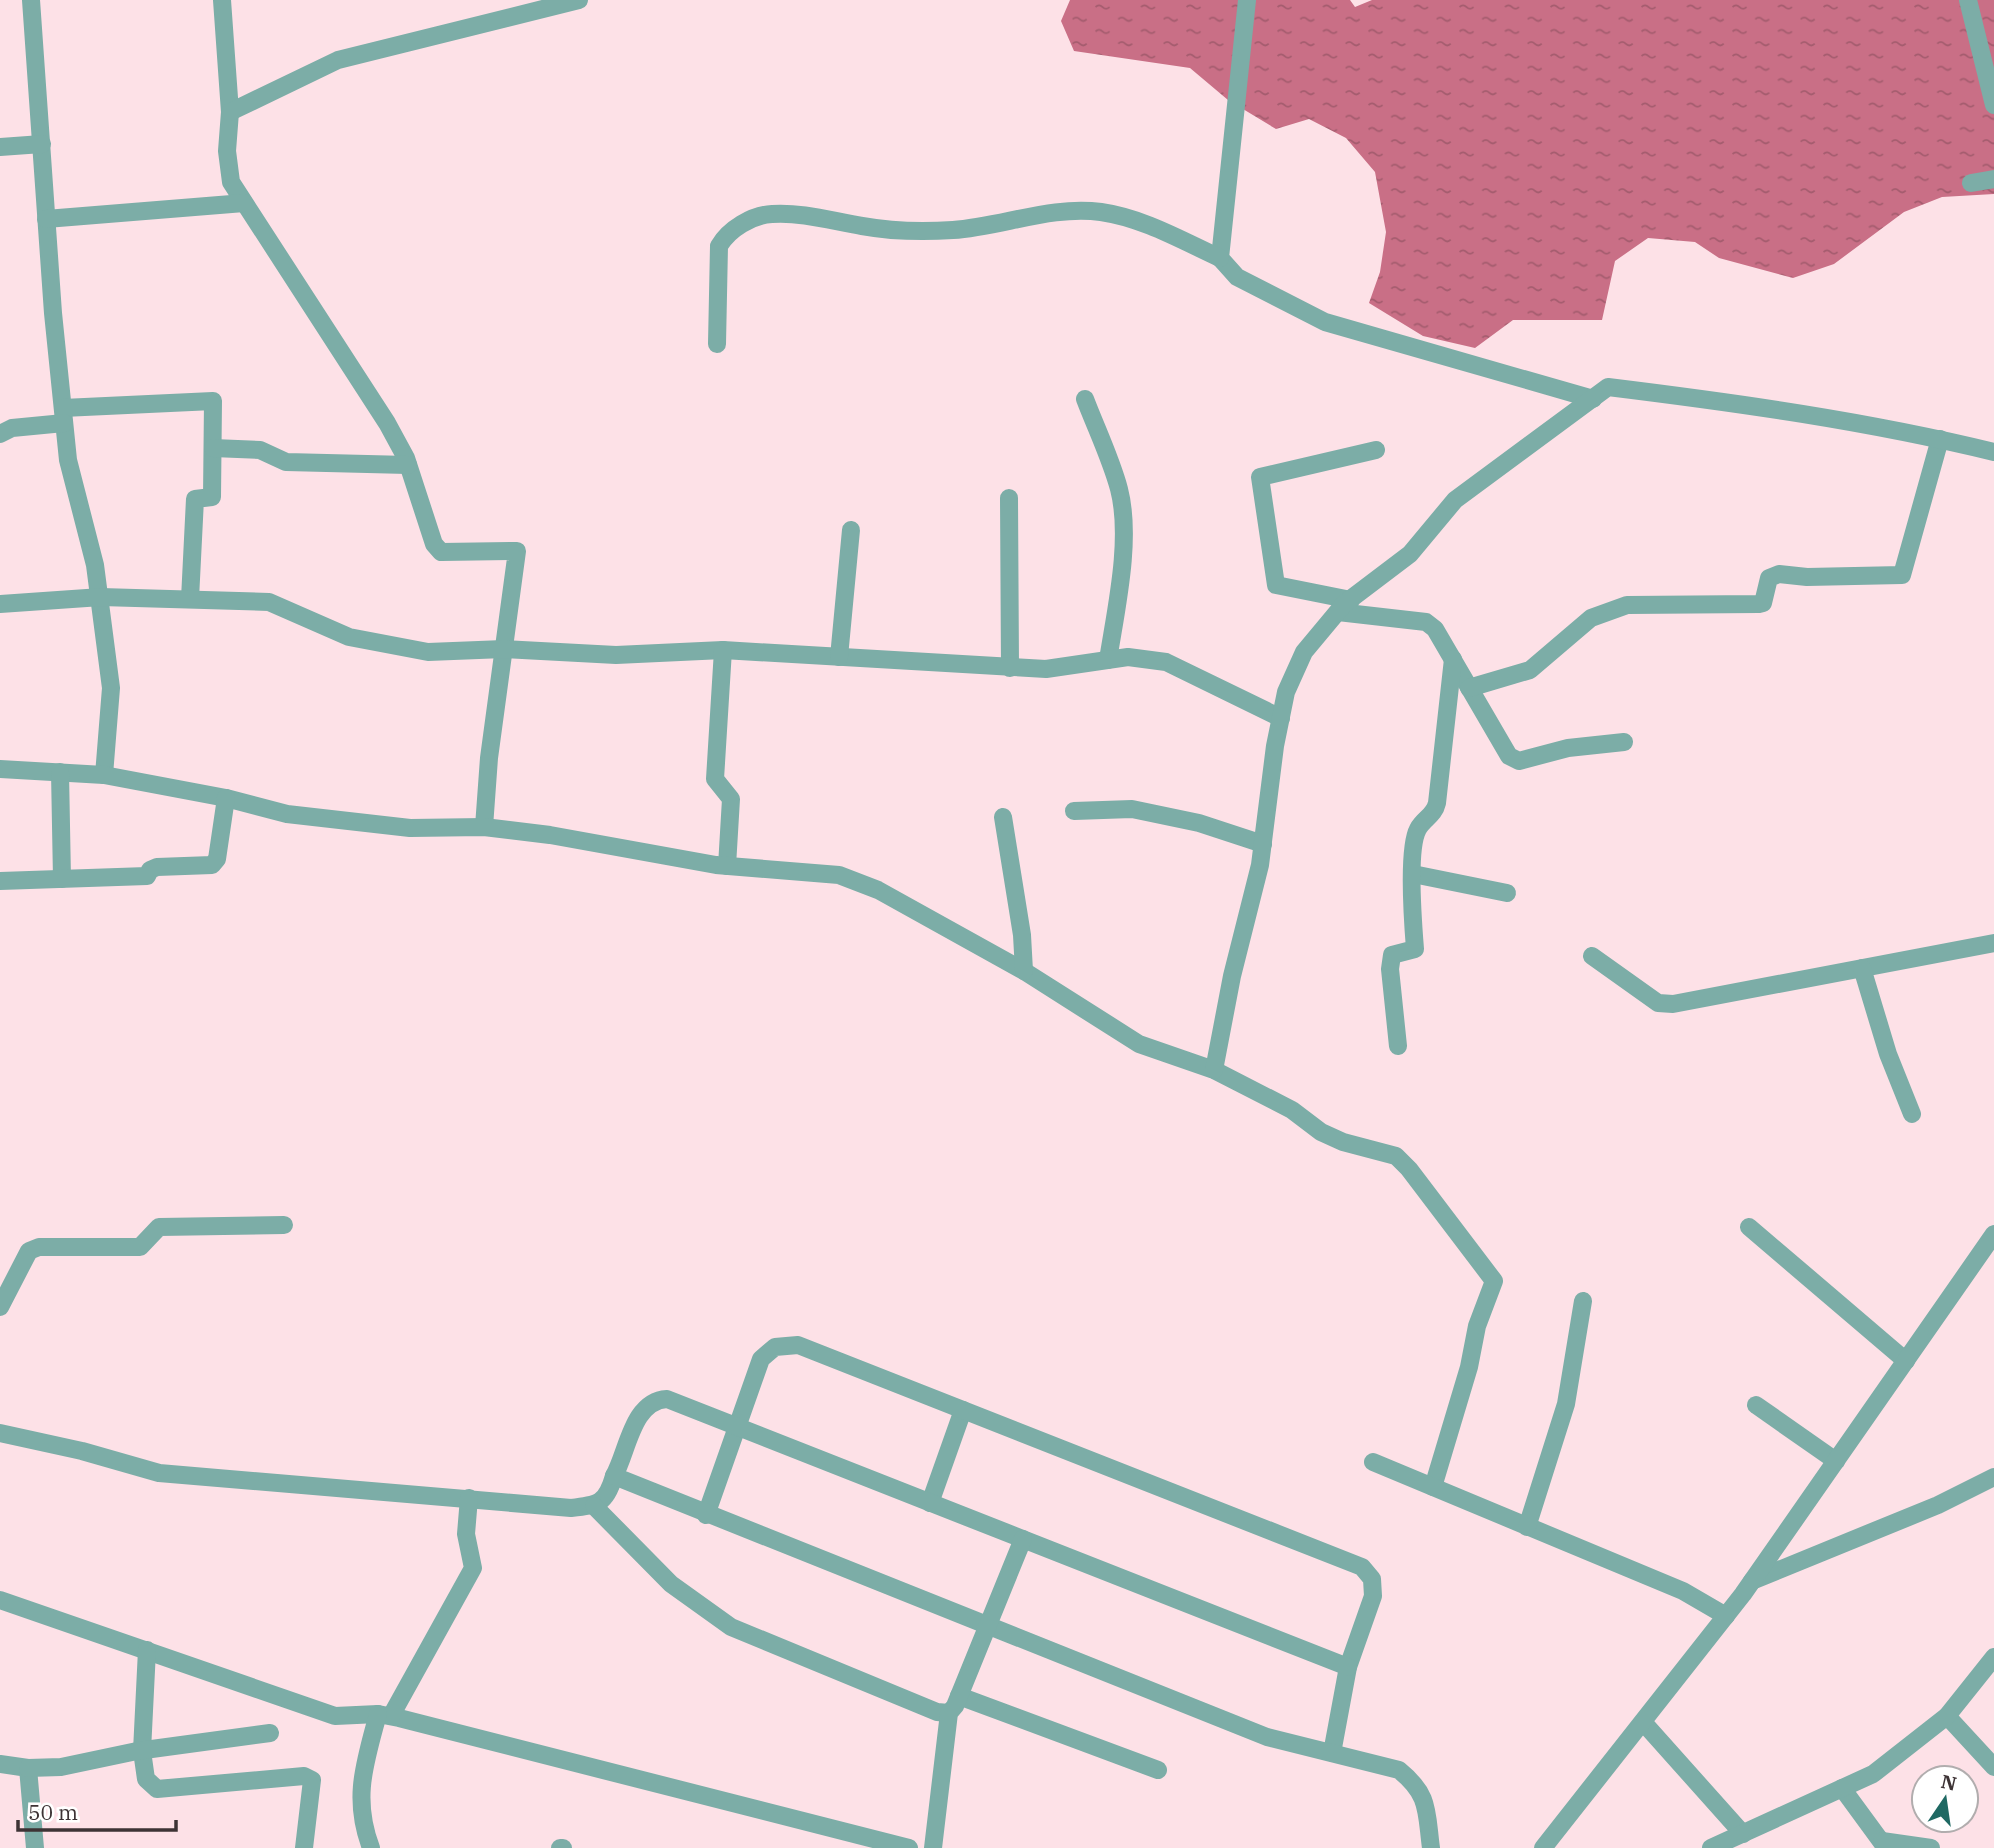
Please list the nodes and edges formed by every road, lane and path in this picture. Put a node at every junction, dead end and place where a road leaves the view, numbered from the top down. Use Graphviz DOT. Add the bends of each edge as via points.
graph roads {
  1 [pos="31,0"];
  2 [pos="222,0"];
  3 [pos="504,0"];
  4 [pos="579,0"];
  5 [pos="1247,0"];
  6 [pos="1968,0"];
  7 [pos="508,18"];
  8 [pos="1994,105"];
  9 [pos="230,112"];
  10 [pos="42,144"];
  11 [pos="0,147"];
  12 [pos="1994,179"];
  13 [pos="1971,183"];
  14 [pos="244,203"];
  15 [pos="46,219"];
  16 [pos="1220,258"];
  17 [pos="717,344"];
  18 [pos="1085,399"];
  19 [pos="1593,399"];
  20 [pos="64,416"];
  21 [pos="0,434"];
  22 [pos="1940,439"];
  23 [pos="213,448"];
  24 [pos="1376,450"];
  25 [pos="1994,452"];
  26 [pos="408,465"];
  27 [pos="1009,498"];
  28 [pos="850,530"];
  29 [pos="101,597"];
  30 [pos="190,599"];
  31 [pos="0,604"];
  32 [pos="1344,606"];
  33 [pos="504,649"];
  34 [pos="723,650"];
  35 [pos="839,657"];
  36 [pos="1453,659"];
  37 [pos="1108,660"];
  38 [pos="1010,668"];
  39 [pos="1469,688"];
  40 [pos="1281,718"];
  41 [pos="1624,741"];
  42 [pos="0,769"];
  43 [pos="60,772"];
  44 [pos="104,775"];
  45 [pos="226,798"];
  46 [pos="1074,811"];
  47 [pos="1003,817"];
  48 [pos="484,827"];
  49 [pos="1263,844"];
  50 [pos="727,866"];
  51 [pos="1413,874"];
  52 [pos="62,879"];
  53 [pos="0,881"];
  54 [pos="1507,893"];
  55 [pos="1994,943"];
  56 [pos="1592,956"];
  57 [pos="1862,968"];
  58 [pos="1024,971"];
  59 [pos="1398,1046"];
  60 [pos="1214,1070"];
  61 [pos="1912,1114"];
  62 [pos="284,1225"];
  63 [pos="1749,1227"];
  64 [pos="1994,1234"];
  65 [pos="1583,1301"];
  66 [pos="0,1307"];
  67 [pos="1906,1361"];
  68 [pos="1756,1405"];
  69 [pos="964,1410"];
  70 [pos="737,1426"];
  71 [pos="0,1433"];
  72 [pos="1836,1461"];
  73 [pos="1373,1462"];
  74 [pos="614,1476"];
  75 [pos="1994,1477"];
  76 [pos="1433,1487"];
  77 [pos="469,1498"];
  78 [pos="930,1503"];
  79 [pos="594,1506"];
  80 [pos="706,1515"];
  81 [pos="1527,1527"];
  82 [pos="1023,1539"];
  83 [pos="1752,1581"];
  84 [pos="0,1600"];
  85 [pos="1726,1616"];
  86 [pos="989,1627"];
  87 [pos="147,1650"];
  88 [pos="1994,1657"];
  89 [pos="1348,1667"];
  90 [pos="959,1696"];
  91 [pos="948,1713"];
  92 [pos="385,1715"];
  93 [pos="1947,1716"];
  94 [pos="1643,1722"];
  95 [pos="270,1733"];
  96 [pos="142,1751"];
  97 [pos="1332,1753"];
  98 [pos="0,1764"];
  99 [pos="1994,1767"];
  100 [pos="28,1768"];
  101 [pos="1158,1770"];
  102 [pos="1842,1788"];
  103 [pos="1743,1833"];
  104 [pos="1884,1844"];
  105 [pos="36,1848"];
  106 [pos="304,1848"];
  107 [pos="372,1848"];
  108 [pos="909,1848"];
  109 [pos="933,1848"];
  110 [pos="1431,1848"];
  111 [pos="1543,1848"];
  112 [pos="1711,1848"];
  113 [pos="1931,1848"];
  1 -- 10 [label="street"];
  2 -- 9 [label="street"];
  3 -- 7 [label="street"];
  4 -- 7 [label="street"];
  5 -- 16 [label="street"];
  6 -- 8 [label="street"];
  7 -- 9 [label="street" via="338,60"];
  9 -- 14 [label="street" via="227,151 231,182"];
  10 -- 11 [label="street"];
  10 -- 15 [label="street"];
  12 -- 13 [label="street"];
  14 -- 15 [label="street"];
  14 -- 26 [label="street" via="387,423"];
  15 -- 20 [label="street"];
  16 -- 17 [label="street" via="1151,225 1099,212 1072,211 953,230 865,226 770,214 739,226 725,235 719,246"];
  16 -- 19 [label="street" via="1237,277 1325,321"];
  18 -- 37 [label="street" via="1119,491 1123,527"];
  19 -- 22 [label="street" via="1608,387 1757,405"];
  19 -- 32 [label="street" via="1455,500 1410,554"];
  20 -- 21 [label="street"];
  20 -- 23 [label="street" via="214,401"];
  20 -- 29 [label="street" via="68,460"];
  22 -- 25 [label="street"];
  22 -- 39 [label="street" via="1902,575 1779,574 1769,578 1759,604 1627,606 1591,618 1530,670"];
  23 -- 26 [label="street" via="260,450 286,461"];
  23 -- 30 [label="street" via="212,497 195,499"];
  24 -- 32 [label="street" via="1260,477 1276,585"];
  26 -- 33 [label="street" via="434,544 442,552 517,551"];
  27 -- 38 [label="street"];
  28 -- 35 [label="street"];
  29 -- 30 [label="street"];
  29 -- 31 [label="street"];
  29 -- 44 [label="street" via="111,688"];
  30 -- 33 [label="street" via="268,602 349,637 428,652"];
  32 -- 36 [label="street" via="1426,622"];
  32 -- 40 [label="street" via="1304,652 1286,692"];
  33 -- 34 [label="street" via="616,655"];
  33 -- 48 [label="street"];
  34 -- 35 [label="street"];
  34 -- 50 [label="street" via="715,779 731,799"];
  35 -- 38 [label="street"];
  36 -- 39 [label="street"];
  36 -- 51 [label="street" via="1437,803 1418,830"];
  37 -- 38 [label="street" via="1046,670"];
  37 -- 40 [label="street" via="1128,657 1166,662"];
  39 -- 41 [label="street" via="1509,756 1519,761 1568,748"];
  40 -- 49 [label="street"];
  42 -- 43 [label="street"];
  43 -- 44 [label="street"];
  43 -- 52 [label="street"];
  44 -- 45 [label="street"];
  45 -- 48 [label="street" via="287,814 410,828"];
  45 -- 52 [label="street" via="215,863 157,867 147,876"];
  46 -- 49 [label="street" via="1132,809 1199,823"];
  47 -- 58 [label="street"];
  48 -- 50 [label="street"];
  49 -- 60 [label="street"];
  50 -- 58 [label="street" via="839,875 878,890"];
  51 -- 54 [label="street"];
  51 -- 59 [label="street" via="1415,949 1392,955 1390,969"];
  52 -- 53 [label="street"];
  55 -- 57 [label="street"];
  56 -- 57 [label="street" via="1658,1003 1672,1004"];
  57 -- 61 [label="street"];
  58 -- 60 [label="street" via="1139,1044"];
  60 -- 76 [label="street" via="1292,1110 1321,1132 1396,1156 1494,1281 1477,1326"];
  62 -- 66 [label="street" via="159,1227 140,1247 39,1247 29,1251"];
  63 -- 67 [label="street"];
  64 -- 67 [label="street"];
  65 -- 81 [label="street" via="1566,1404"];
  67 -- 72 [label="street"];
  68 -- 72 [label="street"];
  69 -- 70 [label="street" via="798,1345 775,1347 761,1359"];
  69 -- 78 [label="street"];
  69 -- 89 [label="street" via="1362,1567 1372,1580 1373,1596"];
  70 -- 74 [label="street" via="667,1399 654,1400 644,1409"];
  70 -- 78 [label="street"];
  70 -- 80 [label="street"];
  71 -- 77 [label="street" via="159,1473"];
  72 -- 83 [label="street"];
  73 -- 76 [label="street"];
  74 -- 79 [label="street" via="608,1495"];
  74 -- 80 [label="street"];
  75 -- 83 [label="street"];
  76 -- 81 [label="street"];
  77 -- 79 [label="street" via="570,1508"];
  77 -- 92 [label="street" via="466,1534 473,1568"];
  78 -- 82 [label="street"];
  79 -- 91 [label="street" via="671,1584 731,1627"];
  80 -- 86 [label="street"];
  81 -- 85 [label="street" via="1683,1591"];
  82 -- 86 [label="street"];
  82 -- 89 [label="street"];
  83 -- 85 [label="street"];
  84 -- 87 [label="street"];
  85 -- 94 [label="street"];
  86 -- 90 [label="street"];
  86 -- 97 [label="street" via="1267,1737"];
  87 -- 92 [label="street" via="326,1714"];
  87 -- 96 [label="street"];
  88 -- 93 [label="street"];
  89 -- 97 [label="street"];
  90 -- 91 [label="street"];
  90 -- 101 [label="street"];
  91 -- 109 [label="street"];
  92 -- 107 [label="street" via="359,1793"];
  92 -- 108 [label="street"];
  93 -- 99 [label="street"];
  93 -- 102 [label="street" via="1873,1774"];
  94 -- 103 [label="street"];
  94 -- 111 [label="street"];
  95 -- 96 [label="street"];
  96 -- 100 [label="street" via="61,1767"];
  96 -- 106 [label="street" via="146,1779 157,1789 304,1776 312,1780"];
  97 -- 110 [label="street" via="1399,1770 1417,1784 1425,1800"];
  98 -- 100 [label="street"];
  100 -- 105 [label="street"];
  102 -- 103 [label="street"];
  102 -- 104 [label="street"];
  103 -- 112 [label="street"];
  104 -- 113 [label="street"];
}
